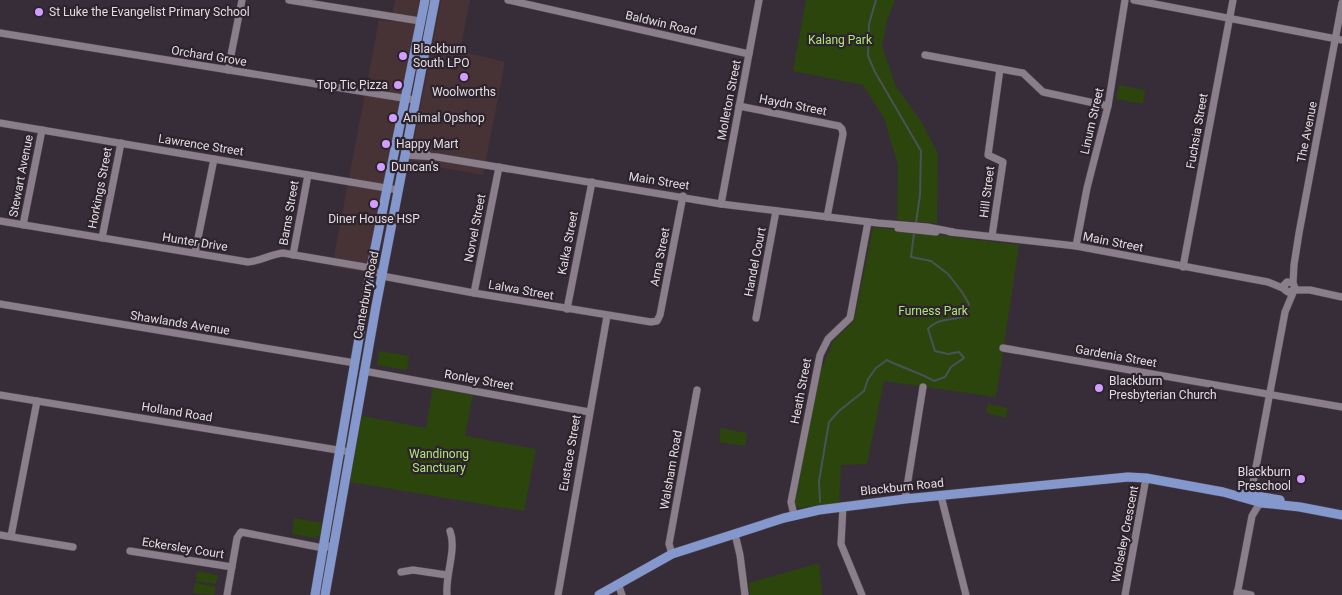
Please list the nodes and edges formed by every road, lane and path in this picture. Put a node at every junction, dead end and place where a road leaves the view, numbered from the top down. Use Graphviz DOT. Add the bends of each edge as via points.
graph roads {
  1 [pos="242,0"];
  2 [pos="289,0"];
  3 [pos="424,0"];
  4 [pos="435,0"];
  5 [pos="508,0"];
  6 [pos="759,0"];
  7 [pos="1125,0"];
  8 [pos="1134,0"];
  9 [pos="1233,0"];
  10 [pos="1342,3"];
  11 [pos="1230,18"];
  12 [pos="420,20"];
  13 [pos="0,33"];
  14 [pos="1339,39"];
  15 [pos="750,54"];
  16 [pos="925,55"];
  17 [pos="1000,69"];
  18 [pos="228,70"];
  19 [pos="405,98"];
  20 [pos="415,100"];
  21 [pos="740,106"];
  22 [pos="1108,106"];
  23 [pos="0,123"];
  24 [pos="42,130"];
  25 [pos="120,143"];
  26 [pos="395,150"];
  27 [pos="406,152"];
  28 [pos="214,159"];
  29 [pos="499,167"];
  30 [pos="308,175"];
  31 [pos="592,182"];
  32 [pos="388,188"];
  33 [pos="398,190"];
  34 [pos="683,196"];
  35 [pos="721,204"];
  36 [pos="776,211"];
  37 [pos="827,217"];
  38 [pos="0,221"];
  39 [pos="868,222"];
  40 [pos="23,225"];
  41 [pos="992,236"];
  42 [pos="102,238"];
  43 [pos="1076,246"];
  44 [pos="195,253"];
  45 [pos="293,255"];
  46 [pos="1183,266"];
  47 [pos="371,268"];
  48 [pos="382,276"];
  49 [pos="1289,286"];
  50 [pos="474,293"];
  51 [pos="1342,297"];
  52 [pos="0,304"];
  53 [pos="567,309"];
  54 [pos="607,316"];
  55 [pos="756,318"];
  56 [pos="656,320"];
  57 [pos="1003,348"];
  58 [pos="355,366"];
  59 [pos="364,371"];
  60 [pos="923,387"];
  61 [pos="697,390"];
  62 [pos="1270,394"];
  63 [pos="0,395"];
  64 [pos="37,401"];
  65 [pos="1342,407"];
  66 [pos="589,412"];
  67 [pos="345,451"];
  68 [pos="1146,478"];
  69 [pos="941,496"];
  70 [pos="905,499"];
  71 [pos="1253,499"];
  72 [pos="843,506"];
  73 [pos="1300,506"];
  74 [pos="794,515"];
  75 [pos="1342,515"];
  76 [pos="1252,516"];
  77 [pos="450,531"];
  78 [pos="735,534"];
  79 [pos="0,535"];
  80 [pos="11,536"];
  81 [pos="327,544"];
  82 [pos="73,547"];
  83 [pos="130,551"];
  84 [pos="672,554"];
  85 [pos="232,567"];
  86 [pos="401,572"];
  87 [pos="447,575"];
  88 [pos="618,584"];
  89 [pos="1237,594"];
  90 [pos="226,595"];
  91 [pos="315,595"];
  92 [pos="325,595"];
  93 [pos="447,595"];
  94 [pos="558,595"];
  95 [pos="598,595"];
  96 [pos="622,595"];
  97 [pos="744,595"];
  98 [pos="862,595"];
  99 [pos="966,595"];
  100 [pos="1125,595"];
  101 [pos="1251,595"];
  1 -- 18 [label="street"];
  2 -- 12 [label="street"];
  3 -- 12 [label="main road, Canterbury Road"];
  4 -- 20 [label="main road, Canterbury Road"];
  5 -- 15 [label="street, Baldwin Road"];
  6 -- 15 [label="street, Molleton Street"];
  7 -- 22 [label="street, Linum Street"];
  8 -- 11 [label="street"];
  9 -- 11 [label="street, Fuchsia Street"];
  10 -- 14 [label="street, The Avenue"];
  11 -- 14 [label="street"];
  11 -- 46 [label="street, Fuchsia Street"];
  12 -- 19 [label="main road, Canterbury Road"];
  13 -- 18 [label="street, Orchard Grove"];
  14 -- 49 [label="street, The Avenue"];
  15 -- 21 [label="street, Molleton Street"];
  16 -- 17 [label="street"];
  17 -- 22 [label="street" via="1023,73 1043,92"];
  17 -- 41 [label="street, Hill Street" via="988,155 1003,162"];
  18 -- 19 [label="street, Orchard Grove"];
  19 -- 20 [label="street, Orchard Grove"];
  19 -- 26 [label="main road, Canterbury Road"];
  20 -- 27 [label="main road, Canterbury Road"];
  21 -- 35 [label="street, Molleton Street"];
  21 -- 37 [label="street, Haydn Street" via="842,129"];
  22 -- 43 [label="street, Linum Street"];
  23 -- 24 [label="street, Lawrence Street"];
  24 -- 25 [label="street, Lawrence Street"];
  24 -- 40 [label="street, Stewart Avenue"];
  25 -- 28 [label="street, Lawrence Street"];
  25 -- 42 [label="street, Horkings Street"];
  26 -- 27 [label="main road"];
  26 -- 32 [label="main road, Canterbury Road"];
  27 -- 29 [label="street, Main Street"];
  27 -- 33 [label="main road, Canterbury Road"];
  28 -- 30 [label="street, Lawrence Street"];
  28 -- 44 [label="street"];
  29 -- 31 [label="street, Main Street"];
  29 -- 50 [label="street, Norvel Street"];
  30 -- 32 [label="street, Lawrence Street"];
  30 -- 45 [label="street, Barns Street"];
  31 -- 34 [label="street, Main Street"];
  31 -- 53 [label="street, Kalka Street"];
  32 -- 33 [label="street, Lawrence Street"];
  32 -- 47 [label="main road, Canterbury Road"];
  33 -- 48 [label="main road, Canterbury Road"];
  34 -- 35 [label="street, Main Street"];
  34 -- 56 [label="street, Arna Street" via="660,315"];
  35 -- 36 [label="street, Main Street"];
  36 -- 37 [label="street, Main Street"];
  36 -- 55 [label="street, Handel Court"];
  37 -- 39 [label="street, Main Street"];
  38 -- 40 [label="street, Hunter Drive"];
  39 -- 41 [label="street, Main Street"];
  39 -- 74 [label="street, Heath Street" via="850,318 828,339 820,355 791,502"];
  40 -- 42 [label="street, Hunter Drive"];
  41 -- 43 [label="street, Main Street"];
  42 -- 44 [label="street, Hunter Drive"];
  43 -- 46 [label="street, Main Street"];
  44 -- 45 [label="street, Hunter Drive" via="248,262 274,254"];
  45 -- 47 [label="street, Hunter Drive"];
  46 -- 49 [label="street, Main Street"];
  47 -- 48 [label="street, Hunter Drive"];
  47 -- 58 [label="main road, Canterbury Road"];
  48 -- 50 [label="street, Lalwa Street"];
  48 -- 59 [label="main road, Canterbury Road"];
  49 -- 51 [label="street, Main Street"];
  49 -- 62 [label="street, The Avenue"];
  50 -- 53 [label="street, Lalwa Street"];
  52 -- 58 [label="street, Shawlands Avenue"];
  53 -- 54 [label="street, Lalwa Street"];
  54 -- 56 [label="street, Lalwa Street"];
  54 -- 66 [label="street, Eustace Street"];
  57 -- 62 [label="street, Gardenia Street"];
  58 -- 59 [label="main road"];
  58 -- 67 [label="main road, Canterbury Road"];
  59 -- 66 [label="street, Ronley Street"];
  59 -- 67 [label="main road, Canterbury Road"];
  60 -- 70 [label="street"];
  61 -- 84 [label="street, Walsham Road" via="669,544"];
  62 -- 65 [label="street, Gardenia Street"];
  62 -- 71 [label="street, The Avenue"];
  63 -- 64 [label="street, Holland Road"];
  64 -- 67 [label="street, Holland Road"];
  64 -- 80 [label="street"];
  66 -- 94 [label="street, Eustace Street"];
  67 -- 81 [label="main road, Canterbury Road"];
  68 -- 69 [label="main road, Blackburn Road" via="1128,477"];
  68 -- 71 [label="main road, Blackburn Road"];
  68 -- 100 [label="street, Wolseley Crescent"];
  69 -- 70 [label="main road, Blackburn Road"];
  69 -- 99 [label="street"];
  70 -- 72 [label="main road, Blackburn Road"];
  71 -- 73 [label="main road, Blackburn Road"];
  71 -- 73 [label="main road, Blackburn Road" via="1278,499"];
  71 -- 76 [label="street"];
  71 -- 76 [label="street" via="1256,508"];
  72 -- 74 [label="main road, Blackburn Road"];
  72 -- 98 [label="street" via="841,544"];
  73 -- 75 [label="main road, Blackburn Road"];
  74 -- 78 [label="main road, Blackburn Road"];
  76 -- 89 [label="street"];
  77 -- 87 [label="street" via="452,547"];
  78 -- 84 [label="main road, Blackburn Road"];
  78 -- 97 [label="street"];
  79 -- 80 [label="street"];
  80 -- 82 [label="street"];
  81 -- 85 [label="street" via="241,532"];
  81 -- 91 [label="main road, Canterbury Road"];
  81 -- 92 [label="main road, Canterbury Road"];
  83 -- 85 [label="street, Eckersley Court"];
  84 -- 88 [label="main road, Blackburn Road"];
  85 -- 90 [label="street"];
  86 -- 87 [label="street" via="413,570"];
  87 -- 93 [label="street"];
  88 -- 95 [label="main road, Blackburn Road"];
  88 -- 96 [label="street"];
  89 -- 101 [label="street"];
}
